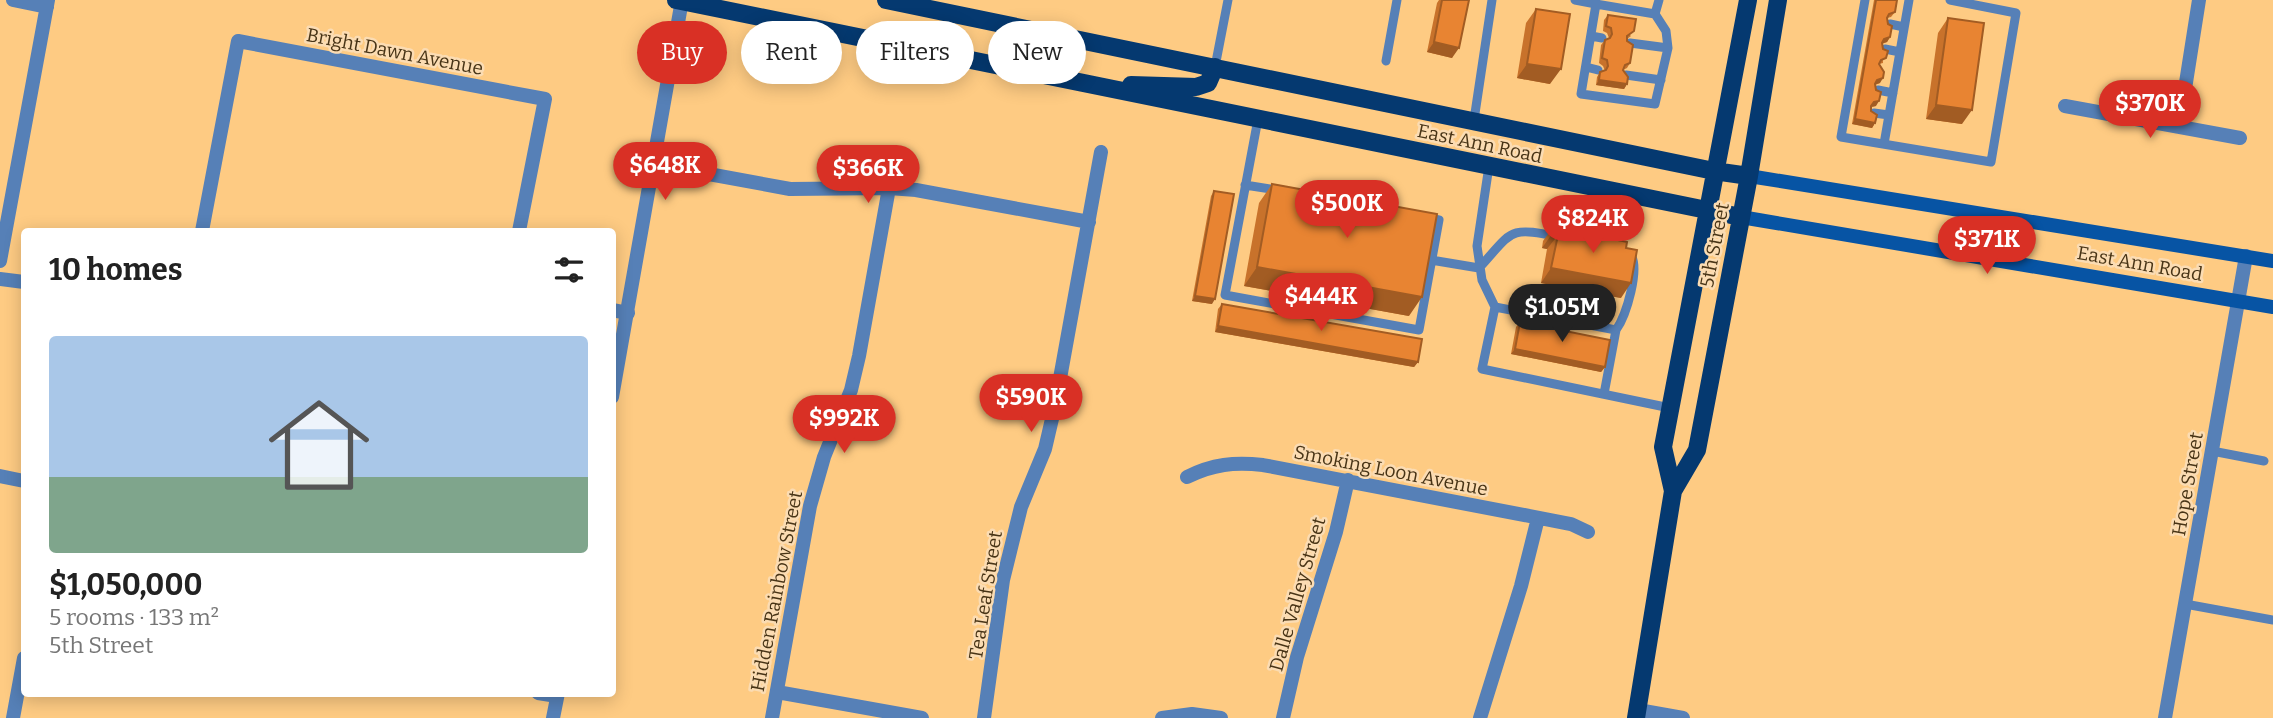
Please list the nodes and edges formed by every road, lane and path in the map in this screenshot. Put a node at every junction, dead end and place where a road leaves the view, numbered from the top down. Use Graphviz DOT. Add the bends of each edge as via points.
graph roads {
  1 [pos="13,0"];
  2 [pos="680,0"];
  3 [pos="886,0"];
  4 [pos="1228,0"];
  5 [pos="1397,0"];
  6 [pos="1492,0"];
  7 [pos="1575,0"];
  8 [pos="1659,0"];
  9 [pos="1748,0"];
  10 [pos="1778,0"];
  11 [pos="1865,0"];
  12 [pos="1909,0"];
  13 [pos="1950,0"];
  14 [pos="2199,0"];
  15 [pos="48,3"];
  16 [pos="1596,4"];
  17 [pos="1654,14"];
  18 [pos="1890,24"];
  19 [pos="1904,27"];
  20 [pos="1591,36"];
  21 [pos="1602,38"];
  22 [pos="1630,43"];
  23 [pos="1668,48"];
  24 [pos="1885,49"];
  25 [pos="1900,52"];
  26 [pos="1386,61"];
  27 [pos="1214,67"];
  28 [pos="1586,67"];
  29 [pos="1598,70"];
  30 [pos="1626,75"];
  31 [pos="1661,80"];
  32 [pos="1093,85"];
  33 [pos="1878,90"];
  34 [pos="1893,93"];
  35 [pos="2065,106"];
  36 [pos="1874,113"];
  37 [pos="1889,115"];
  38 [pos="1258,119"];
  39 [pos="1474,120"];
  40 [pos="2179,127"];
  41 [pos="2240,138"];
  42 [pos="1884,144"];
  43 [pos="1101,152"];
  44 [pos="654,164"];
  45 [pos="1489,166"];
  46 [pos="1714,171"];
  47 [pos="1749,176"];
  48 [pos="1245,185"];
  49 [pos="889,188"];
  50 [pos="1284,192"];
  51 [pos="1706,212"];
  52 [pos="1413,215"];
  53 [pos="1741,217"];
  54 [pos="1089,222"];
  55 [pos="203,228"];
  56 [pos="520,228"];
  57 [pos="1574,240"];
  58 [pos="1614,249"];
  59 [pos="2246,257"];
  60 [pos="1431,260"];
  61 [pos="0,261"];
  62 [pos="2273,261"];
  63 [pos="1479,268"];
  64 [pos="0,279"];
  65 [pos="21,282"];
  66 [pos="2238,302"];
  67 [pos="1495,307"];
  68 [pos="2273,307"];
  69 [pos="616,311"];
  70 [pos="628,313"];
  71 [pos="1616,330"];
  72 [pos="616,376"];
  73 [pos="1604,394"];
  74 [pos="1670,408"];
  75 [pos="2212,451"];
  76 [pos="2264,461"];
  77 [pos="0,476"];
  78 [pos="1188,477"];
  79 [pos="21,480"];
  80 [pos="1348,480"];
  81 [pos="1673,491"];
  82 [pos="1538,518"];
  83 [pos="1588,532"];
  84 [pos="2185,604"];
  85 [pos="2273,620"];
  86 [pos="21,674"];
  87 [pos="777,692"];
  88 [pos="557,697"];
  89 [pos="1637,714"];
  90 [pos="13,718"];
  91 [pos="553,718"];
  92 [pos="772,718"];
  93 [pos="922,718"];
  94 [pos="984,718"];
  95 [pos="1162,718"];
  96 [pos="1220,718"];
  97 [pos="1283,718"];
  98 [pos="1480,718"];
  99 [pos="1683,718"];
  100 [pos="2165,718"];
  1 -- 15 [label="street"];
  2 -- 32 [label="main road, East Ann Road"];
  2 -- 44 [label="street"];
  3 -- 27 [label="main road, East Ann Road"];
  4 -- 27 [label="lane"];
  5 -- 26 [label="lane"];
  6 -- 39 [label="lane"];
  7 -- 16 [label="lane"];
  8 -- 17 [label="lane"];
  9 -- 46 [label="main road, 5th Street"];
  10 -- 47 [label="main road, 5th Street"];
  11 -- 42 [label="lane" via="1862,44 1841,137"];
  12 -- 19 [label="lane"];
  13 -- 42 [label="lane" via="2016,13 1991,162"];
  14 -- 40 [label="street"];
  15 -- 61 [label="street"];
  16 -- 17 [label="lane"];
  16 -- 20 [label="lane"];
  17 -- 23 [label="lane" via="1666,31"];
  18 -- 19 [label="lane"];
  19 -- 25 [label="lane"];
  20 -- 21 [label="lane"];
  20 -- 28 [label="lane"];
  22 -- 23 [label="lane"];
  23 -- 31 [label="lane"];
  24 -- 25 [label="lane"];
  25 -- 34 [label="lane" via="1893,72"];
  27 -- 32 [label="main road" via="1208,83 1196,87"];
  27 -- 39 [label="main road, East Ann Road"];
  28 -- 29 [label="lane"];
  28 -- 31 [label="lane" via="1581,94 1655,104"];
  30 -- 31 [label="lane"];
  32 -- 38 [label="main road, East Ann Road"];
  33 -- 34 [label="lane"];
  34 -- 37 [label="lane"];
  35 -- 40 [label="street"];
  36 -- 37 [label="lane"];
  37 -- 42 [label="lane"];
  38 -- 45 [label="main road, East Ann Road"];
  38 -- 48 [label="lane"];
  39 -- 46 [label="main road, East Ann Road"];
  40 -- 41 [label="street"];
  43 -- 54 [label="street, Tea Leaf Street"];
  44 -- 49 [label="street" via="790,189"];
  44 -- 70 [label="street"];
  45 -- 51 [label="main road, East Ann Road"];
  45 -- 63 [label="lane" via="1476,246"];
  46 -- 47 [label="main road, East Ann Road"];
  46 -- 51 [label="main road, 5th Street"];
  47 -- 53 [label="main road, 5th Street"];
  47 -- 59 [label="main road, East Ann Road"];
  48 -- 50 [label="lane"];
  48 -- 60 [label="lane" via="1225,295 1419,330"];
  49 -- 54 [label="street"];
  49 -- 87 [label="street, Hidden Rainbow Street" via="851,390 810,506"];
  51 -- 53 [label="main road, East Ann Road"];
  51 -- 74 [label="main road, 5th Street"];
  52 -- 60 [label="lane" via="1438,220"];
  53 -- 66 [label="main road, East Ann Road"];
  53 -- 81 [label="main road, 5th Street" via="1697,450"];
  54 -- 94 [label="street, Tea Leaf Street" via="1045,449 1021,507 1003,580"];
  55 -- 56 [label="street, Bright Dawn Avenue" via="238,41 545,99"];
  57 -- 63 [label="lane" via="1526,230 1514,232"];
  58 -- 71 [label="lane" via="1631,253 1635,263 1626,314"];
  59 -- 62 [label="main road, East Ann Road"];
  59 -- 66 [label="street, Hope Street"];
  60 -- 63 [label="lane"];
  63 -- 67 [label="lane"];
  64 -- 65 [label="street"];
  66 -- 68 [label="main road, East Ann Road"];
  66 -- 75 [label="street, Hope Street"];
  67 -- 71 [label="lane"];
  67 -- 73 [label="lane" via="1482,369"];
  69 -- 70 [label="street"];
  70 -- 72 [label="street"];
  71 -- 73 [label="lane"];
  73 -- 74 [label="lane"];
  74 -- 81 [label="main road, 5th Street" via="1663,447"];
  75 -- 76 [label="lane"];
  75 -- 84 [label="street, Hope Street"];
  77 -- 79 [label="street"];
  78 -- 80 [label="street, Smoking Loon Avenue" via="1208,467 1246,463"];
  80 -- 82 [label="street, Smoking Loon Avenue"];
  80 -- 97 [label="street, Dalle Valley Street"];
  81 -- 89 [label="main road, 5th Street"];
  82 -- 83 [label="street, Smoking Loon Avenue"];
  82 -- 98 [label="street"];
  84 -- 85 [label="lane"];
  84 -- 100 [label="street, Hope Street"];
  86 -- 90 [label="street"];
  87 -- 92 [label="street, Hidden Rainbow Street"];
  87 -- 93 [label="street"];
  88 -- 91 [label="street"];
  89 -- 99 [label="street"];
  95 -- 96 [label="street" via="1192,714"];
}
